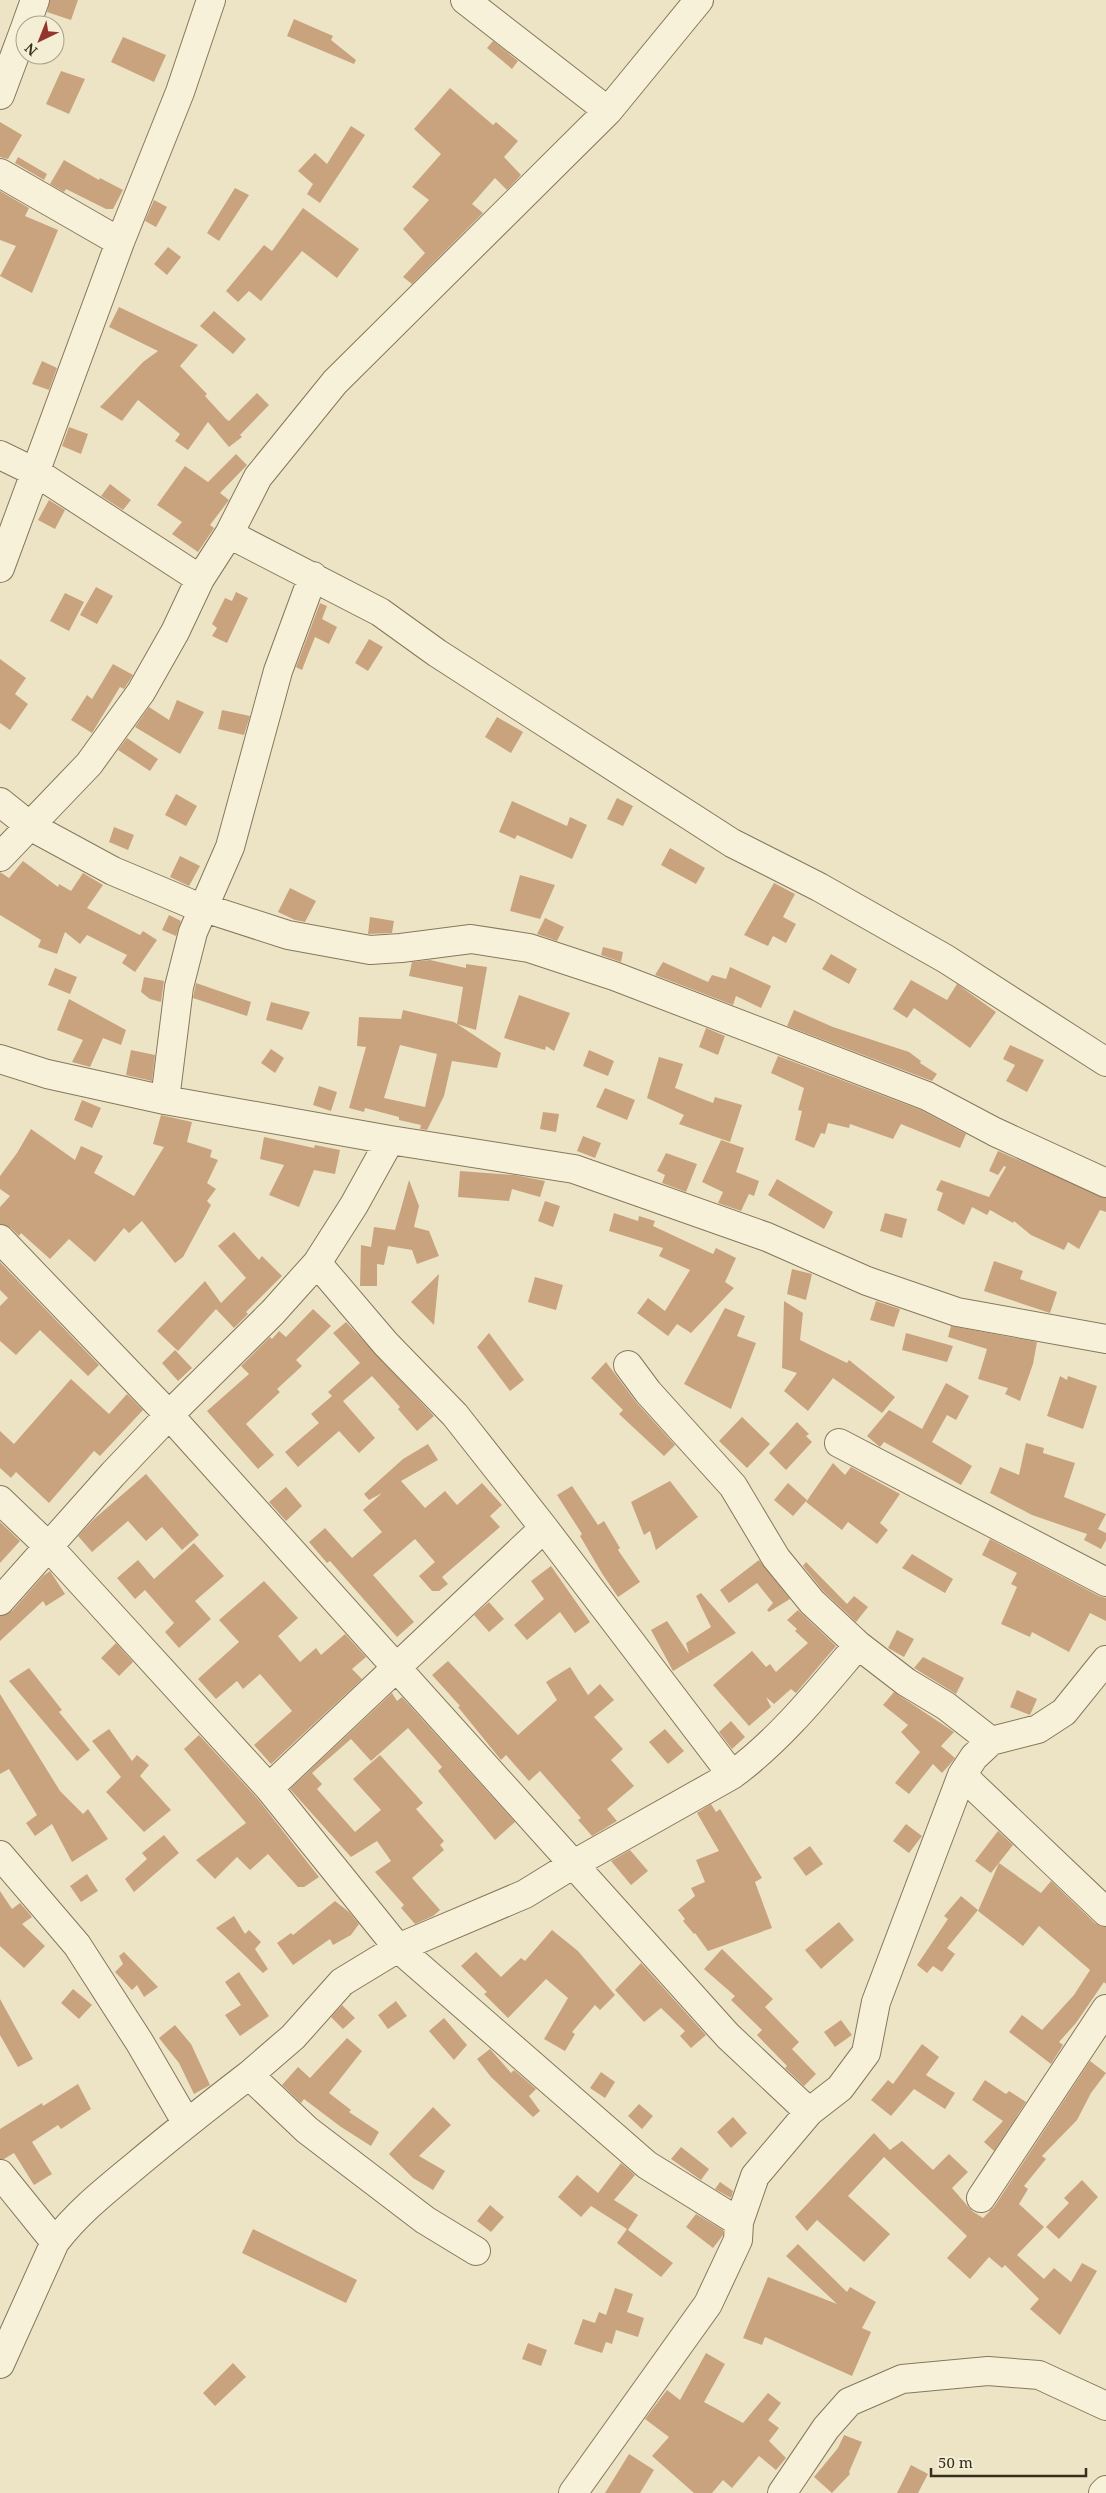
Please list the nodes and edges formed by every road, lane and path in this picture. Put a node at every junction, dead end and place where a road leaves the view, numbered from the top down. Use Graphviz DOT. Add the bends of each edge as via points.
graph roads {
  1 [pos="36,0"];
  2 [pos="211,0"];
  3 [pos="465,0"];
  4 [pos="698,0"];
  5 [pos="30,15"];
  6 [pos="15,56"];
  7 [pos="0,95"];
  8 [pos="608,111"];
  9 [pos="0,173"];
  10 [pos="120,242"];
  11 [pos="0,454"];
  12 [pos="37,473"];
  13 [pos="229,534"];
  14 [pos="0,568"];
  15 [pos="313,576"];
  16 [pos="200,579"];
  17 [pos="0,802"];
  18 [pos="30,826"];
  19 [pos="0,857"];
  20 [pos="202,907"];
  21 [pos="0,1059"];
  22 [pos="1106,1062"];
  23 [pos="165,1100"];
  24 [pos="390,1140"];
  25 [pos="1106,1183"];
  26 [pos="0,1239"];
  27 [pos="317,1263"];
  28 [pos="1106,1339"];
  29 [pos="628,1365"];
  30 [pos="169,1415"];
  31 [pos="839,1443"];
  32 [pos="0,1500"];
  33 [pos="544,1528"];
  34 [pos="48,1546"];
  35 [pos="1106,1582"];
  36 [pos="0,1601"];
  37 [pos="858,1645"];
  38 [pos="1106,1660"];
  39 [pos="397,1669"];
  40 [pos="991,1741"];
  41 [pos="732,1775"];
  42 [pos="962,1775"];
  43 [pos="269,1788"];
  44 [pos="0,1855"];
  45 [pos="572,1865"];
  46 [pos="1106,1912"];
  47 [pos="398,1948"];
  48 [pos="1106,2009"];
  49 [pos="249,2075"];
  50 [pos="809,2112"];
  51 [pos="186,2122"];
  52 [pos="0,2174"];
  53 [pos="981,2198"];
  54 [pos="739,2222"];
  55 [pos="55,2242"];
  56 [pos="476,2251"];
  57 [pos="0,2364"];
  58 [pos="1106,2406"];
  59 [pos="1106,2490"];
  60 [pos="573,2493"];
  61 [pos="782,2493"];
  62 [pos="1103,2493"];
  1 -- 5 [label="street"];
  2 -- 10 [label="street" via="180,92"];
  3 -- 8 [label="street"];
  4 -- 8 [label="street"];
  6 -- 7 [label="street"];
  8 -- 13 [label="street" via="335,382 258,477"];
  9 -- 10 [label="street"];
  10 -- 12 [label="street"];
  11 -- 12 [label="street"];
  12 -- 14 [label="street"];
  12 -- 16 [label="street"];
  13 -- 15 [label="street"];
  13 -- 16 [label="street"];
  15 -- 20 [label="street" via="278,671 230,848"];
  15 -- 22 [label="street" via="380,612 437,653 732,843 819,887 938,954"];
  16 -- 18 [label="street" via="141,692 89,764"];
  17 -- 18 [label="street"];
  18 -- 19 [label="street"];
  18 -- 20 [label="street" via="113,871"];
  20 -- 23 [label="street" via="179,987"];
  20 -- 25 [label="street" via="288,935 370,950 471,938 529,948 614,976 927,1096"];
  21 -- 23 [label="street" via="47,1074"];
  23 -- 24 [label="street"];
  24 -- 27 [label="street"];
  24 -- 28 [label="street" via="574,1169 767,1237 867,1281 957,1312"];
  26 -- 30 [label="street"];
  27 -- 30 [label="street" via="273,1312"];
  27 -- 33 [label="street" via="386,1344 455,1415"];
  29 -- 37 [label="street" via="653,1398 733,1486 776,1558 812,1602"];
  30 -- 34 [label="street"];
  30 -- 39 [label="street"];
  31 -- 35 [label="street"];
  32 -- 34 [label="street"];
  33 -- 39 [label="street"];
  33 -- 41 [label="street"];
  34 -- 36 [label="street"];
  34 -- 43 [label="street"];
  37 -- 40 [label="street"];
  37 -- 41 [label="street" via="801,1712 755,1758"];
  38 -- 40 [label="street" via="1064,1712 1038,1729"];
  39 -- 43 [label="street"];
  39 -- 45 [label="street"];
  40 -- 42 [label="street" via="974,1757"];
  41 -- 45 [label="street"];
  42 -- 46 [label="street"];
  42 -- 50 [label="street" via="876,2002 866,2053 840,2088"];
  43 -- 47 [label="street"];
  44 -- 51 [label="street" via="77,1945"];
  45 -- 47 [label="street" via="524,1894"];
  45 -- 50 [label="street" via="728,2036"];
  47 -- 49 [label="street" via="342,1982 293,2036"];
  47 -- 54 [label="street" via="647,2165"];
  48 -- 53 [label="street"];
  49 -- 51 [label="street"];
  49 -- 56 [label="street" via="307,2130 425,2220"];
  50 -- 54 [label="street" via="755,2176"];
  51 -- 55 [label="street" via="75,2217"];
  52 -- 55 [label="street"];
  54 -- 60 [label="street" via="738,2240 708,2304"];
  55 -- 57 [label="street"];
  58 -- 61 [label="street" via="1039,2374 988,2371 902,2379 849,2402 826,2428"];
  59 -- 62 [label="street"];
}
